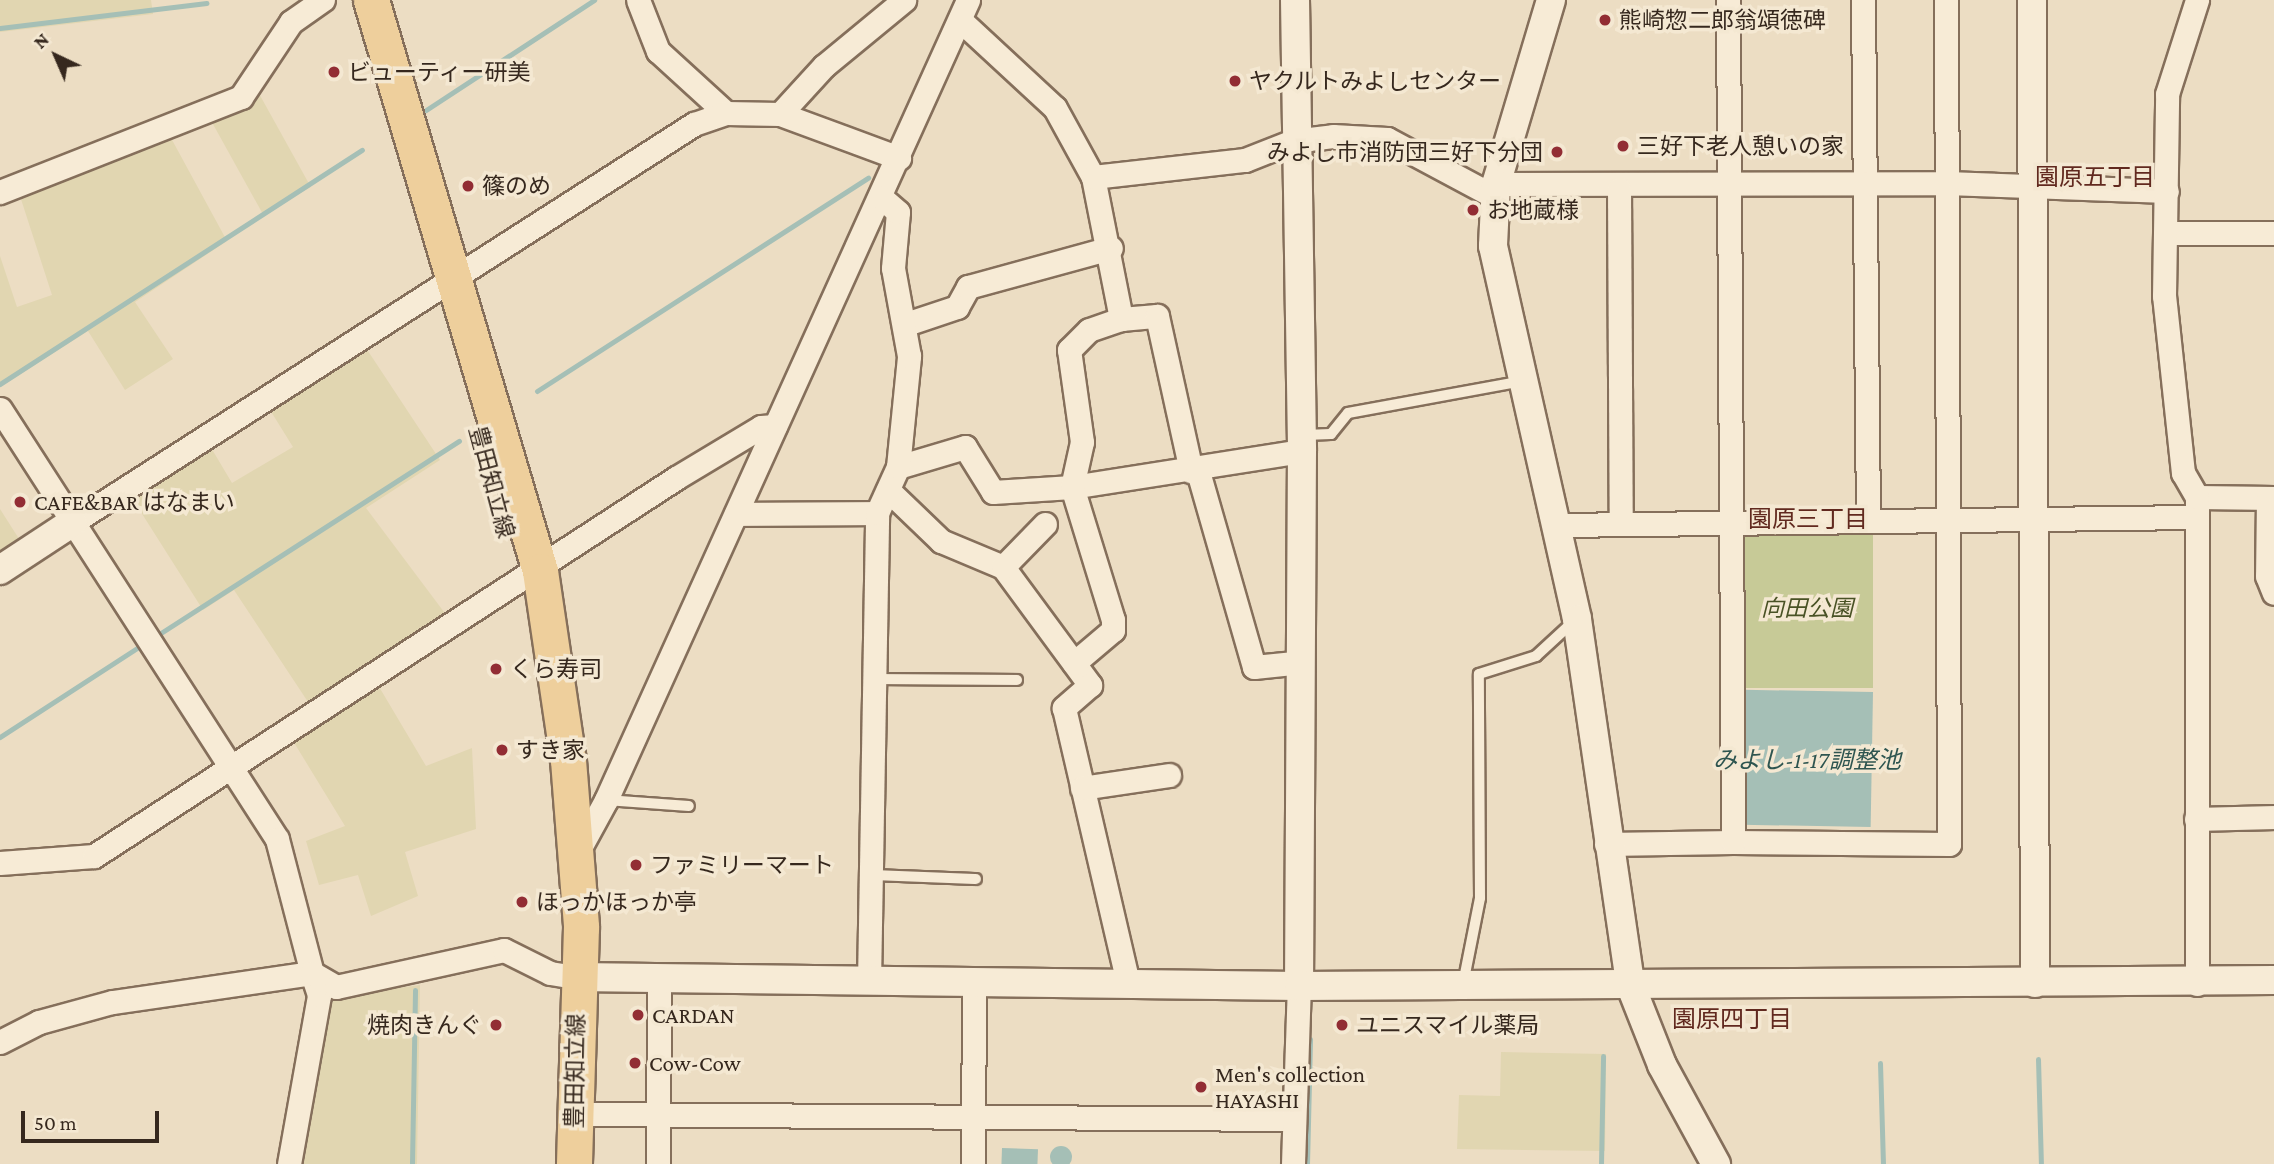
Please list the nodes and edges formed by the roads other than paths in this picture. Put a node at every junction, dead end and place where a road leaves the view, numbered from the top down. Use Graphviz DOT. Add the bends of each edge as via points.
graph roads {
  1 [pos="323,0"];
  2 [pos="349,0"];
  3 [pos="371,0"];
  4 [pos="638,0"];
  5 [pos="904,0"];
  6 [pos="1295,0"];
  7 [pos="1551,0"];
  8 [pos="1728,0"];
  9 [pos="1863,0"];
  10 [pos="1946,0"];
  11 [pos="2032,0"];
  12 [pos="2197,0"];
  13 [pos="964,10"];
  14 [pos="726,113"];
  15 [pos="780,114"];
  16 [pos="1293,141"];
  17 [pos="899,158"];
  18 [pos="1093,177"];
  19 [pos="1946,183"];
  20 [pos="1863,184"];
  21 [pos="1730,187"];
  22 [pos="2032,187"];
  23 [pos="1619,188"];
  24 [pos="1495,191"];
  25 [pos="2167,191"];
  26 [pos="0,192"];
  27 [pos="881,197"];
  28 [pos="2166,233"];
  29 [pos="2274,233"];
  30 [pos="1111,248"];
  31 [pos="447,284"];
  32 [pos="1122,319"];
  33 [pos="906,324"];
  34 [pos="1522,381"];
  35 [pos="0,410"];
  36 [pos="775,426"];
  37 [pos="1302,443"];
  38 [pos="898,467"];
  39 [pos="1194,470"];
  40 [pos="1073,487"];
  41 [pos="888,490"];
  42 [pos="2271,498"];
  43 [pos="2196,507"];
  44 [pos="877,513"];
  45 [pos="736,514"];
  46 [pos="2031,519"];
  47 [pos="1620,520"];
  48 [pos="1868,520"];
  49 [pos="1946,520"];
  50 [pos="73,522"];
  51 [pos="1731,522"];
  52 [pos="1045,524"];
  53 [pos="1558,525"];
  54 [pos="1003,567"];
  55 [pos="0,570"];
  56 [pos="530,577"];
  57 [pos="2274,593"];
  58 [pos="1577,619"];
  59 [pos="1302,662"];
  60 [pos="1074,663"];
  61 [pos="876,679"];
  62 [pos="1017,680"];
  63 [pos="231,766"];
  64 [pos="1169,775"];
  65 [pos="1082,788"];
  66 [pos="606,800"];
  67 [pos="688,806"];
  68 [pos="2274,817"];
  69 [pos="2196,819"];
  70 [pos="1733,842"];
  71 [pos="1606,844"];
  72 [pos="576,855"];
  73 [pos="0,863"];
  74 [pos="872,875"];
  75 [pos="976,879"];
  76 [pos="312,973"];
  77 [pos="576,977"];
  78 [pos="2274,980"];
  79 [pos="659,981"];
  80 [pos="869,982"];
  81 [pos="974,982"];
  82 [pos="1128,983"];
  83 [pos="2035,983"];
  84 [pos="1463,984"];
  85 [pos="1630,984"];
  86 [pos="2197,984"];
  87 [pos="1299,986"];
  88 [pos="0,1042"];
  89 [pos="575,1114"];
  90 [pos="659,1115"];
  91 [pos="974,1119"];
  92 [pos="1293,1119"];
  93 [pos="289,1164"];
  94 [pos="574,1164"];
  95 [pos="658,1164"];
  96 [pos="973,1164"];
  97 [pos="1293,1164"];
  98 [pos="1716,1164"];
  1 -- 26 [label="street" via="291,22 241,97"];
  2 -- 31 [label="main road, 豊田知立線"];
  3 -- 31 [label="main road, 豊田知立線"];
  4 -- 14 [label="street" via="658,51"];
  5 -- 15 [label="street" via="824,66"];
  6 -- 16 [label="street"];
  7 -- 24 [label="street"];
  8 -- 21 [label="street"];
  9 -- 20 [label="street"];
  10 -- 19 [label="street"];
  11 -- 22 [label="street"];
  12 -- 25 [label="street" via="2167,94"];
  13 -- 17 [label="street"];
  13 -- 18 [label="street" via="1055,108"];
  14 -- 15 [label="street"];
  14 -- 31 [label="street" via="657,145"];
  15 -- 17 [label="street"];
  16 -- 18 [label="street" via="1245,160"];
  16 -- 24 [label="street" via="1387,139"];
  16 -- 37 [label="street"];
  17 -- 27 [label="street"];
  18 -- 30 [label="street"];
  19 -- 20 [label="street"];
  19 -- 22 [label="street"];
  19 -- 49 [label="street"];
  20 -- 21 [label="street"];
  20 -- 48 [label="street"];
  21 -- 23 [label="street"];
  21 -- 51 [label="street"];
  22 -- 25 [label="street"];
  22 -- 46 [label="street"];
  23 -- 24 [label="street"];
  23 -- 47 [label="street"];
  24 -- 34 [label="street" via="1493,246"];
  25 -- 28 [label="street"];
  27 -- 33 [label="street" via="898,212 893,268"];
  27 -- 36 [label="street"];
  28 -- 29 [label="street"];
  28 -- 43 [label="street" via="2164,296 2183,472"];
  30 -- 32 [label="street"];
  30 -- 33 [label="street" via="968,287 957,307"];
  31 -- 50 [label="street"];
  31 -- 56 [label="main road, 豊田知立線"];
  32 -- 39 [label="street" via="1157,316"];
  32 -- 40 [label="street" via="1088,330 1069,350 1082,442"];
  33 -- 38 [label="street" via="908,412"];
  34 -- 37 [label="lane" via="1348,413 1331,434"];
  34 -- 53 [label="street"];
  35 -- 50 [label="street"];
  36 -- 45 [label="street"];
  36 -- 56 [label="street" via="761,427 676,478"];
  37 -- 39 [label="street"];
  37 -- 59 [label="street"];
  38 -- 40 [label="street" via="965,447 993,492"];
  38 -- 41 [label="street"];
  39 -- 40 [label="street"];
  39 -- 59 [label="street" via="1254,667"];
  40 -- 60 [label="street" via="1113,620 1113,630"];
  41 -- 44 [label="street"];
  41 -- 54 [label="street" via="941,541"];
  42 -- 43 [label="street"];
  42 -- 57 [label="street" via="2267,576"];
  43 -- 46 [label="street"];
  43 -- 69 [label="street"];
  44 -- 45 [label="street"];
  44 -- 61 [label="street"];
  45 -- 66 [label="street"];
  46 -- 49 [label="street"];
  46 -- 83 [label="street"];
  47 -- 51 [label="street"];
  47 -- 53 [label="street"];
  48 -- 49 [label="street"];
  48 -- 51 [label="street"];
  49 -- 70 [label="street" via="1949,844"];
  50 -- 55 [label="street"];
  50 -- 63 [label="street"];
  51 -- 70 [label="street"];
  52 -- 54 [label="street"];
  53 -- 58 [label="street"];
  54 -- 60 [label="street"];
  56 -- 63 [label="street"];
  56 -- 72 [label="main road, 豊田知立線"];
  56 -- 77 [label="main road, 豊田知立線"];
  58 -- 71 [label="street"];
  58 -- 84 [label="lane" via="1536,656 1479,674 1480,898"];
  59 -- 87 [label="street"];
  60 -- 65 [label="street" via="1090,685 1064,708"];
  61 -- 62 [label="lane"];
  61 -- 74 [label="street"];
  63 -- 73 [label="street" via="94,856"];
  63 -- 76 [label="street" via="277,839"];
  64 -- 65 [label="street"];
  65 -- 82 [label="street"];
  66 -- 67 [label="lane"];
  66 -- 72 [label="street"];
  68 -- 69 [label="street"];
  69 -- 86 [label="street"];
  70 -- 71 [label="street"];
  71 -- 85 [label="street"];
  72 -- 77 [label="main road, 豊田知立線"];
  74 -- 75 [label="lane"];
  74 -- 80 [label="street"];
  76 -- 77 [label="street" via="336,987 504,950 550,973"];
  76 -- 88 [label="street" via="116,1001 38,1022"];
  76 -- 93 [label="street" via="319,995"];
  77 -- 79 [label="street"];
  77 -- 89 [label="main road, 豊田知立線"];
  78 -- 86 [label="street"];
  79 -- 80 [label="street"];
  79 -- 90 [label="street"];
  80 -- 81 [label="street"];
  81 -- 82 [label="street"];
  81 -- 91 [label="street"];
  82 -- 87 [label="street"];
  83 -- 85 [label="street"];
  83 -- 86 [label="street"];
  84 -- 85 [label="street"];
  84 -- 87 [label="street"];
  85 -- 98 [label="street" via="1662,1065"];
  87 -- 92 [label="street"];
  89 -- 90 [label="street"];
  89 -- 94 [label="main road, 豊田知立線"];
  90 -- 91 [label="street"];
  90 -- 95 [label="street"];
  91 -- 92 [label="street"];
  91 -- 96 [label="street"];
  92 -- 97 [label="street"];
}
